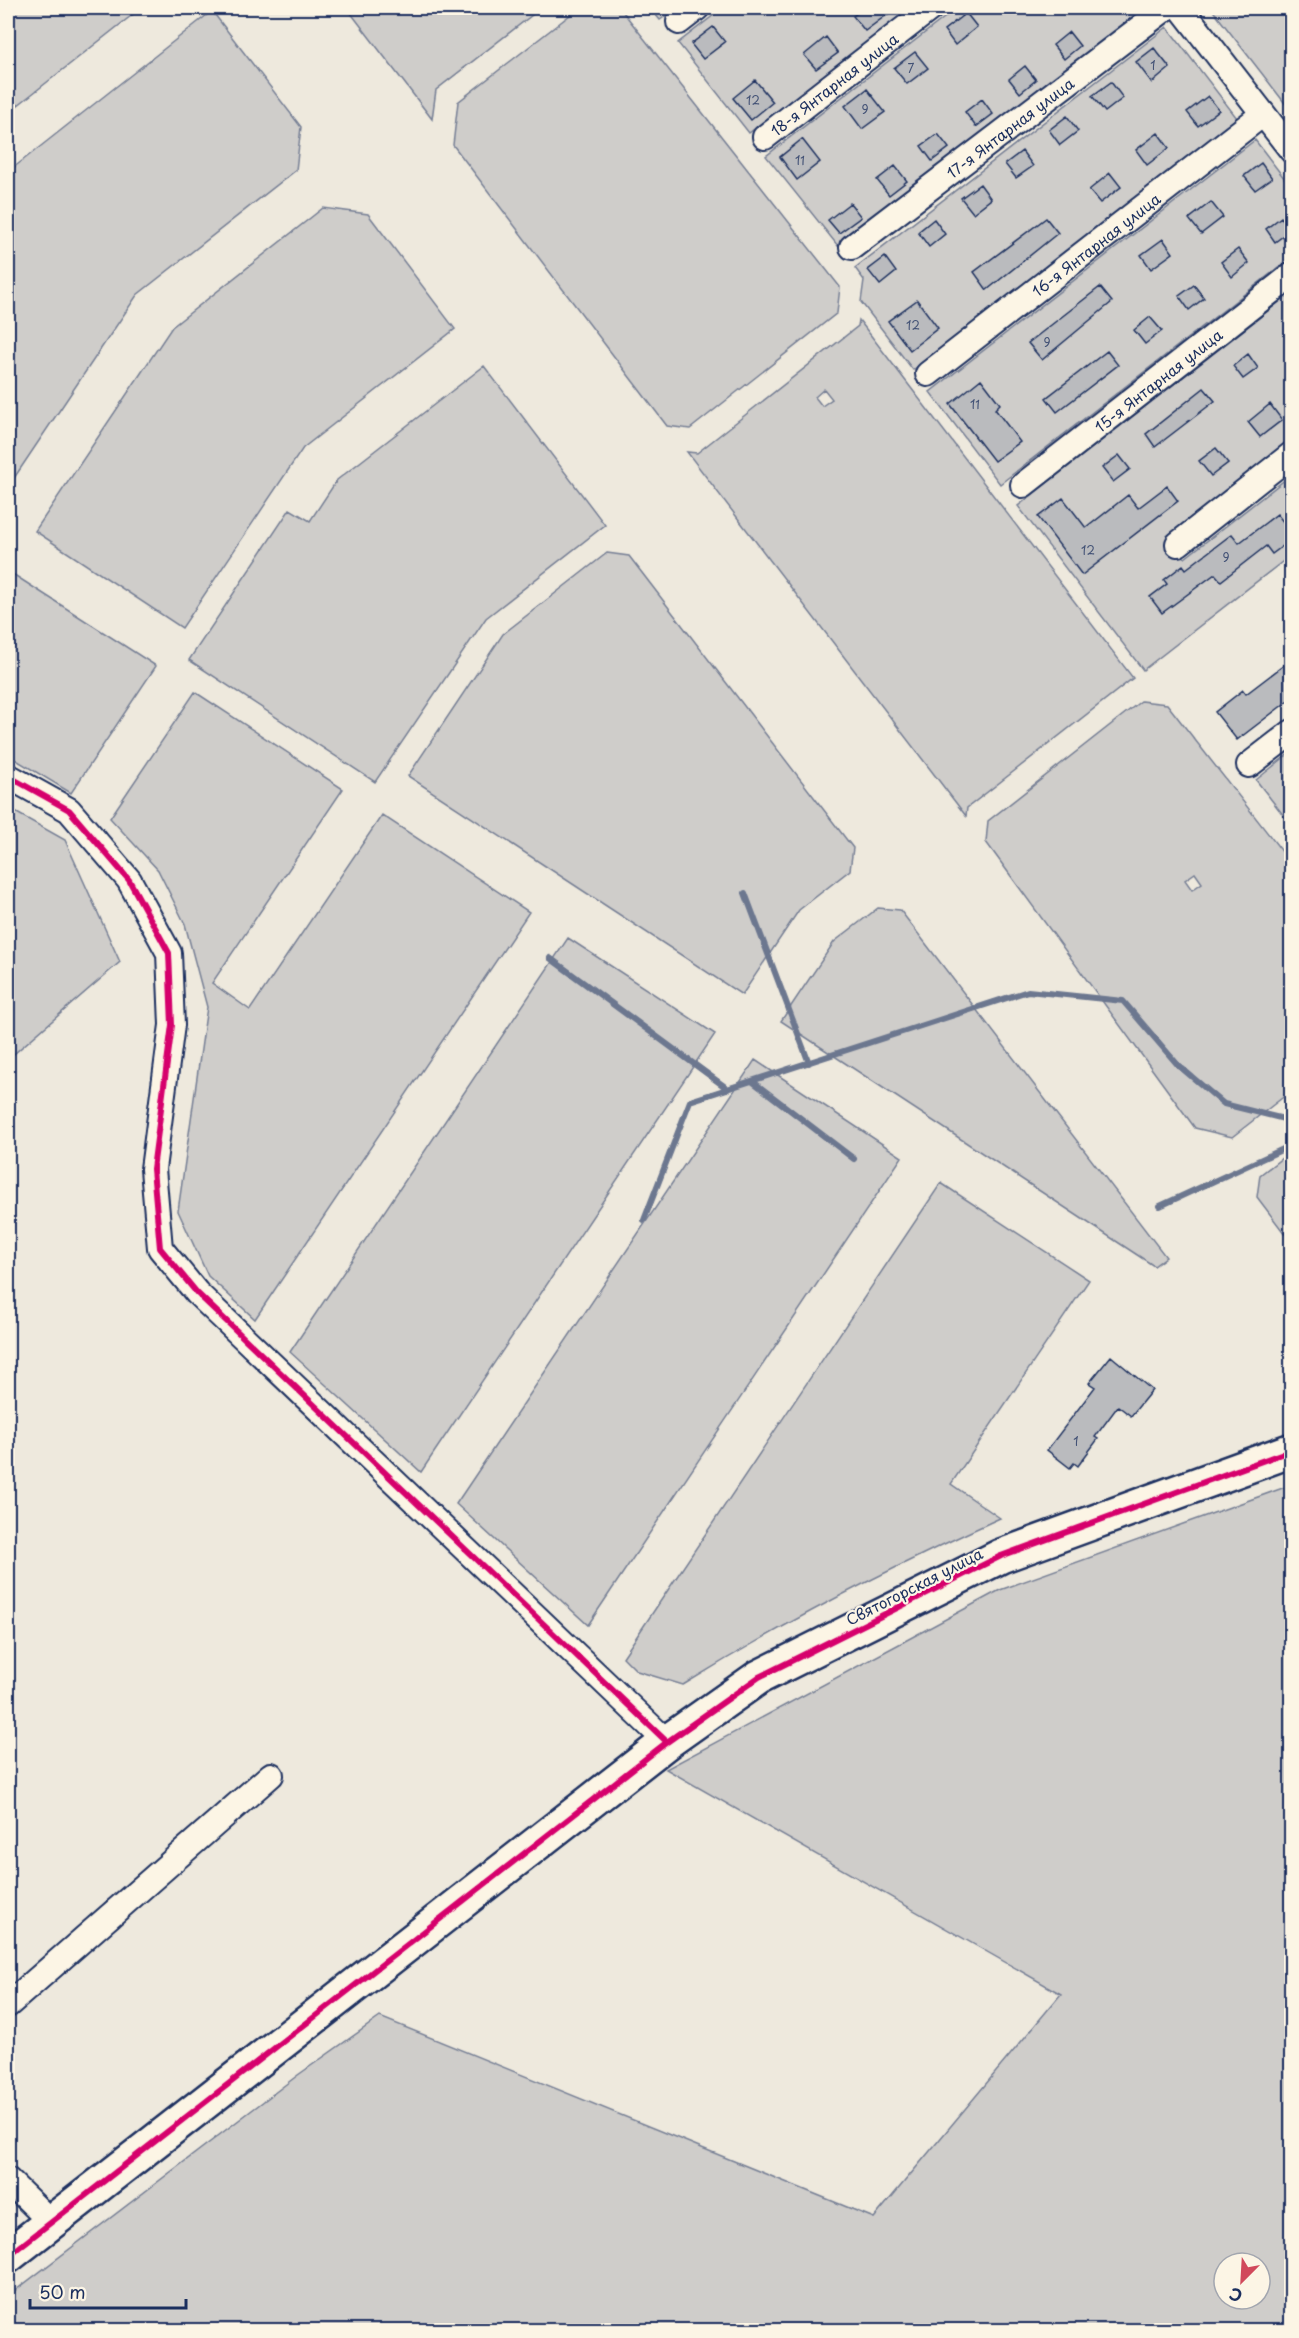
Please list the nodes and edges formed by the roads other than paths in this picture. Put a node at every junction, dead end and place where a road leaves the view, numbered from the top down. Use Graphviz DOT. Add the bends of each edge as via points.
graph roads {
  1 [pos="931,8"];
  2 [pos="1166,8"];
  3 [pos="1181,8"];
  4 [pos="1263,114"];
  5 [pos="765,137"];
  6 [pos="1292,151"];
  7 [pos="852,248"];
  8 [pos="1292,274"];
  9 [pos="928,374"];
  10 [pos="1292,454"];
  11 [pos="1023,485"];
  12 [pos="1178,544"];
  13 [pos="1292,732"];
  14 [pos="1249,765"];
  15 [pos="8,776"];
  16 [pos="1292,1450"];
  17 [pos="668,1742"];
  18 [pos="271,1775"];
  19 [pos="8,2005"];
  20 [pos="8,2180"];
  21 [pos="51,2222"];
  22 [pos="8,2256"];
  1 -- 5 [label="street, 18-я Янтарная улица"];
  2 -- 7 [label="street, 17-я Янтарная улица"];
  3 -- 4 [label="street"];
  4 -- 6 [label="street"];
  4 -- 9 [label="street, 16-я Янтарная улица"];
  8 -- 11 [label="street, 15-я Янтарная улица"];
  10 -- 12 [label="street"];
  13 -- 14 [label="street"];
  15 -- 17 [label="street" via="69,810 129,880 169,953 172,1025 153,1169 160,1248 197,1293"];
  16 -- 17 [label="street, Святогорская улица" via="1001,1556 759,1677"];
  17 -- 21 [label="street, Святогорская улица"];
  18 -- 19 [label="street"];
  20 -- 21 [label="street"];
  21 -- 22 [label="street, Святогорская улица"];
}
